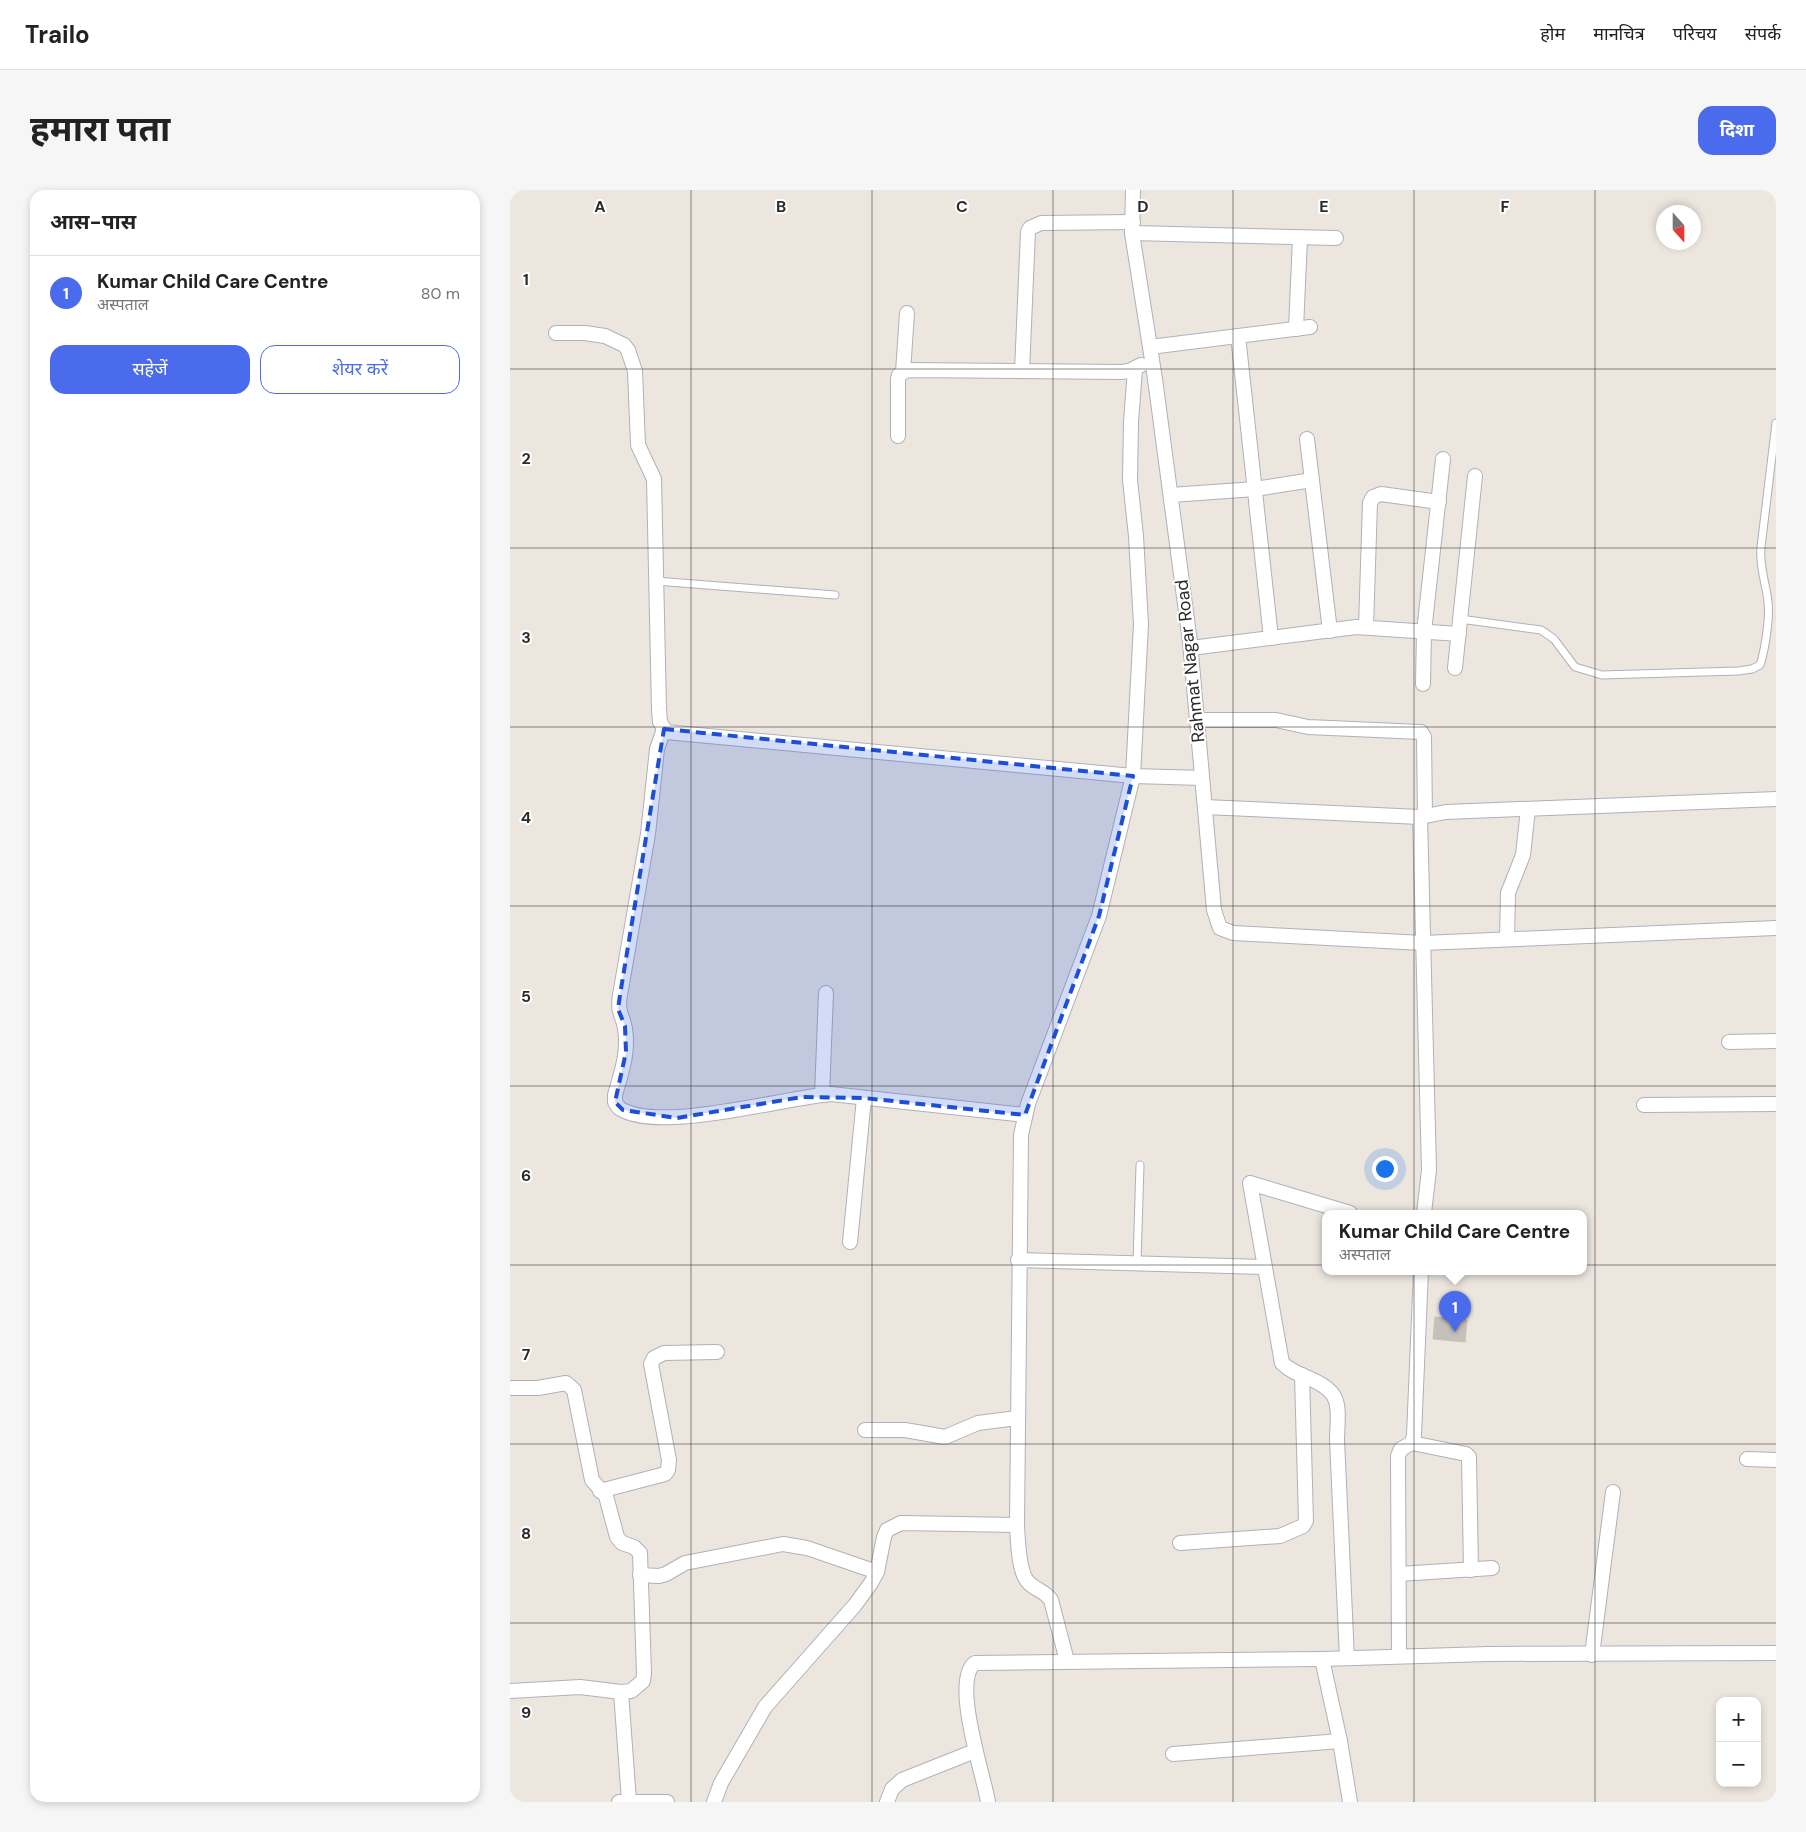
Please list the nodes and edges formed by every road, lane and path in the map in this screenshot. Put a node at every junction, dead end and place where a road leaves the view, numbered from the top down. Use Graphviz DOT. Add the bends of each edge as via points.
graph roads {
  1 [pos="1133,190"];
  2 [pos="1133,227"];
  3 [pos="1300,238"];
  4 [pos="1336,238"];
  5 [pos="907,314"];
  6 [pos="1310,327"];
  7 [pos="1296,329"];
  8 [pos="556,333"];
  9 [pos="1238,336"];
  10 [pos="1151,353"];
  11 [pos="1136,369"];
  12 [pos="1022,371"];
  13 [pos="903,372"];
  14 [pos="1776,423"];
  15 [pos="898,436"];
  16 [pos="1307,439"];
  17 [pos="1443,459"];
  18 [pos="1475,476"];
  19 [pos="1312,480"];
  20 [pos="1255,490"];
  21 [pos="1171,496"];
  22 [pos="1439,502"];
  23 [pos="656,581"];
  24 [pos="834,594"];
  25 [pos="1460,620"];
  26 [pos="1366,627"];
  27 [pos="1330,631"];
  28 [pos="1424,632"];
  29 [pos="1459,634"];
  30 [pos="1271,638"];
  31 [pos="1191,648"];
  32 [pos="1455,668"];
  33 [pos="1423,684"];
  34 [pos="1197,720"];
  35 [pos="664,730"];
  36 [pos="1133,776"];
  37 [pos="1202,778"];
  38 [pos="1776,799"];
  39 [pos="1205,807"];
  40 [pos="1528,809"];
  41 [pos="1422,817"];
  42 [pos="1776,928"];
  43 [pos="1507,940"];
  44 [pos="1423,944"];
  45 [pos="826,993"];
  46 [pos="1776,1041"];
  47 [pos="1729,1042"];
  48 [pos="822,1095"];
  49 [pos="864,1098"];
  50 [pos="1644,1104"];
  51 [pos="1776,1104"];
  52 [pos="1025,1115"];
  53 [pos="1140,1165"];
  54 [pos="1340,1210"];
  55 [pos="1424,1210"];
  56 [pos="850,1242"];
  57 [pos="1018,1260"];
  58 [pos="1137,1263"];
  59 [pos="1264,1267"];
  60 [pos="1421,1275"];
  61 [pos="717,1352"];
  62 [pos="1302,1375"];
  63 [pos="510,1388"];
  64 [pos="1017,1418"];
  65 [pos="865,1430"];
  66 [pos="1412,1443"];
  67 [pos="1747,1459"];
  68 [pos="1776,1460"];
  69 [pos="600,1491"];
  70 [pos="1613,1492"];
  71 [pos="1017,1524"];
  72 [pos="1180,1543"];
  73 [pos="1492,1568"];
  74 [pos="1472,1570"];
  75 [pos="877,1572"];
  76 [pos="1399,1574"];
  77 [pos="640,1576"];
  78 [pos="1776,1653"];
  79 [pos="1592,1655"];
  80 [pos="1399,1656"];
  81 [pos="1346,1658"];
  82 [pos="1322,1659"];
  83 [pos="1067,1660"];
  84 [pos="510,1691"];
  85 [pos="621,1692"];
  86 [pos="1340,1741"];
  87 [pos="975,1751"];
  88 [pos="1174,1754"];
  89 [pos="619,1802"];
  90 [pos="629,1802"];
  91 [pos="667,1802"];
  92 [pos="714,1802"];
  93 [pos="887,1802"];
  94 [pos="988,1802"];
  95 [pos="1350,1802"];
  1 -- 2 [label="street, Rahmat Nagar Road"];
  2 -- 3 [label="street"];
  2 -- 10 [label="street, Rahmat Nagar Road"];
  2 -- 12 [label="street" via="1041,223 1030,228"];
  3 -- 4 [label="street"];
  3 -- 7 [label="street"];
  5 -- 13 [label="street"];
  6 -- 7 [label="street"];
  7 -- 9 [label="street"];
  8 -- 23 [label="street" via="585,332 605,336 624,345 631,358 635,371 638,445 654,479"];
  9 -- 10 [label="street"];
  9 -- 20 [label="street"];
  10 -- 11 [label="street"];
  10 -- 21 [label="street, Rahmat Nagar Road"];
  11 -- 12 [label="street" via="1121,372"];
  11 -- 36 [label="street" via="1130,480 1141,624"];
  12 -- 13 [label="street"];
  13 -- 15 [label="street" via="898,379"];
  14 -- 25 [label="lane" via="1761,547 1760,564 1768,604 1760,665 1738,672 1602,675 1575,667 1554,639 1541,630"];
  16 -- 19 [label="street"];
  17 -- 22 [label="street"];
  18 -- 25 [label="street"];
  19 -- 20 [label="street"];
  19 -- 27 [label="street"];
  20 -- 21 [label="street"];
  20 -- 30 [label="street"];
  21 -- 31 [label="street, Rahmat Nagar Road"];
  22 -- 26 [label="street" via="1382,494 1370,503"];
  22 -- 28 [label="street"];
  23 -- 24 [label="lane"];
  23 -- 35 [label="street" via="659,710"];
  25 -- 29 [label="street"];
  26 -- 27 [label="street"];
  26 -- 28 [label="street"];
  27 -- 30 [label="street"];
  28 -- 29 [label="street"];
  28 -- 33 [label="street"];
  29 -- 32 [label="street"];
  30 -- 31 [label="street"];
  31 -- 34 [label="street, Rahmat Nagar Road"];
  34 -- 37 [label="street, Rahmat Nagar Road"];
  34 -- 41 [label="street" via="1276,720 1308,727 1421,732 1424,737"];
  35 -- 36 [label="street"];
  35 -- 48 [label="street" via="658,741 648,834 618,1009 625,1030 626,1052 615,1102 623,1110 676,1118"];
  36 -- 37 [label="street"];
  36 -- 52 [label="street" via="1098,916"];
  37 -- 39 [label="street, Rahmat Nagar Road"];
  38 -- 40 [label="street"];
  39 -- 41 [label="street"];
  39 -- 44 [label="street, Rahmat Nagar Road" via="1214,910 1220,928 1233,932"];
  40 -- 41 [label="street" via="1446,812"];
  40 -- 43 [label="street" via="1523,855 1508,893"];
  41 -- 44 [label="street"];
  42 -- 43 [label="street"];
  43 -- 44 [label="street"];
  44 -- 55 [label="street" via="1429,1170"];
  45 -- 48 [label="street"];
  46 -- 47 [label="street"];
  48 -- 49 [label="street"];
  49 -- 52 [label="street"];
  49 -- 56 [label="street"];
  50 -- 51 [label="street"];
  52 -- 57 [label="street" via="1021,1135"];
  53 -- 58 [label="lane"];
  54 -- 59 [label="street" via="1250,1184"];
  57 -- 58 [label="street"];
  57 -- 64 [label="street"];
  58 -- 59 [label="street"];
  59 -- 62 [label="street" via="1280,1357 1286,1368"];
  60 -- 66 [label="street"];
  61 -- 69 [label="street" via="664,1354 654,1358 651,1364 669,1460 668,1470 665,1474"];
  62 -- 72 [label="street" via="1306,1521 1303,1526 1280,1536"];
  62 -- 81 [label="street" via="1330,1389 1337,1406"];
  63 -- 69 [label="street" via="538,1388 562,1383 572,1387 592,1480"];
  64 -- 65 [label="street" via="978,1423 945,1437 905,1430"];
  64 -- 71 [label="street"];
  66 -- 74 [label="street" via="1466,1454 1469,1458"];
  66 -- 76 [label="street" via="1401,1449 1398,1456"];
  67 -- 68 [label="street"];
  69 -- 77 [label="street" via="606,1496 617,1537 640,1553"];
  70 -- 79 [label="street"];
  71 -- 75 [label="street" via="895,1525 884,1537"];
  71 -- 83 [label="street" via="1027,1582 1051,1600"];
  73 -- 74 [label="street"];
  74 -- 76 [label="street"];
  75 -- 77 [label="street" via="808,1548 783,1544 685,1563 659,1576"];
  75 -- 92 [label="street" via="855,1605 765,1707 721,1783"];
  76 -- 80 [label="street"];
  77 -- 85 [label="street" via="643,1681 631,1691"];
  78 -- 79 [label="street"];
  79 -- 80 [label="street"];
  80 -- 81 [label="street"];
  81 -- 82 [label="street"];
  82 -- 83 [label="street"];
  82 -- 86 [label="street"];
  83 -- 87 [label="street" via="975,1663 969,1667 966,1679"];
  84 -- 85 [label="street" via="580,1687"];
  85 -- 90 [label="street"];
  86 -- 88 [label="street"];
  86 -- 95 [label="street"];
  87 -- 93 [label="street" via="902,1780 892,1789"];
  87 -- 94 [label="street"];
  89 -- 90 [label="street"];
  90 -- 91 [label="street"];
}
